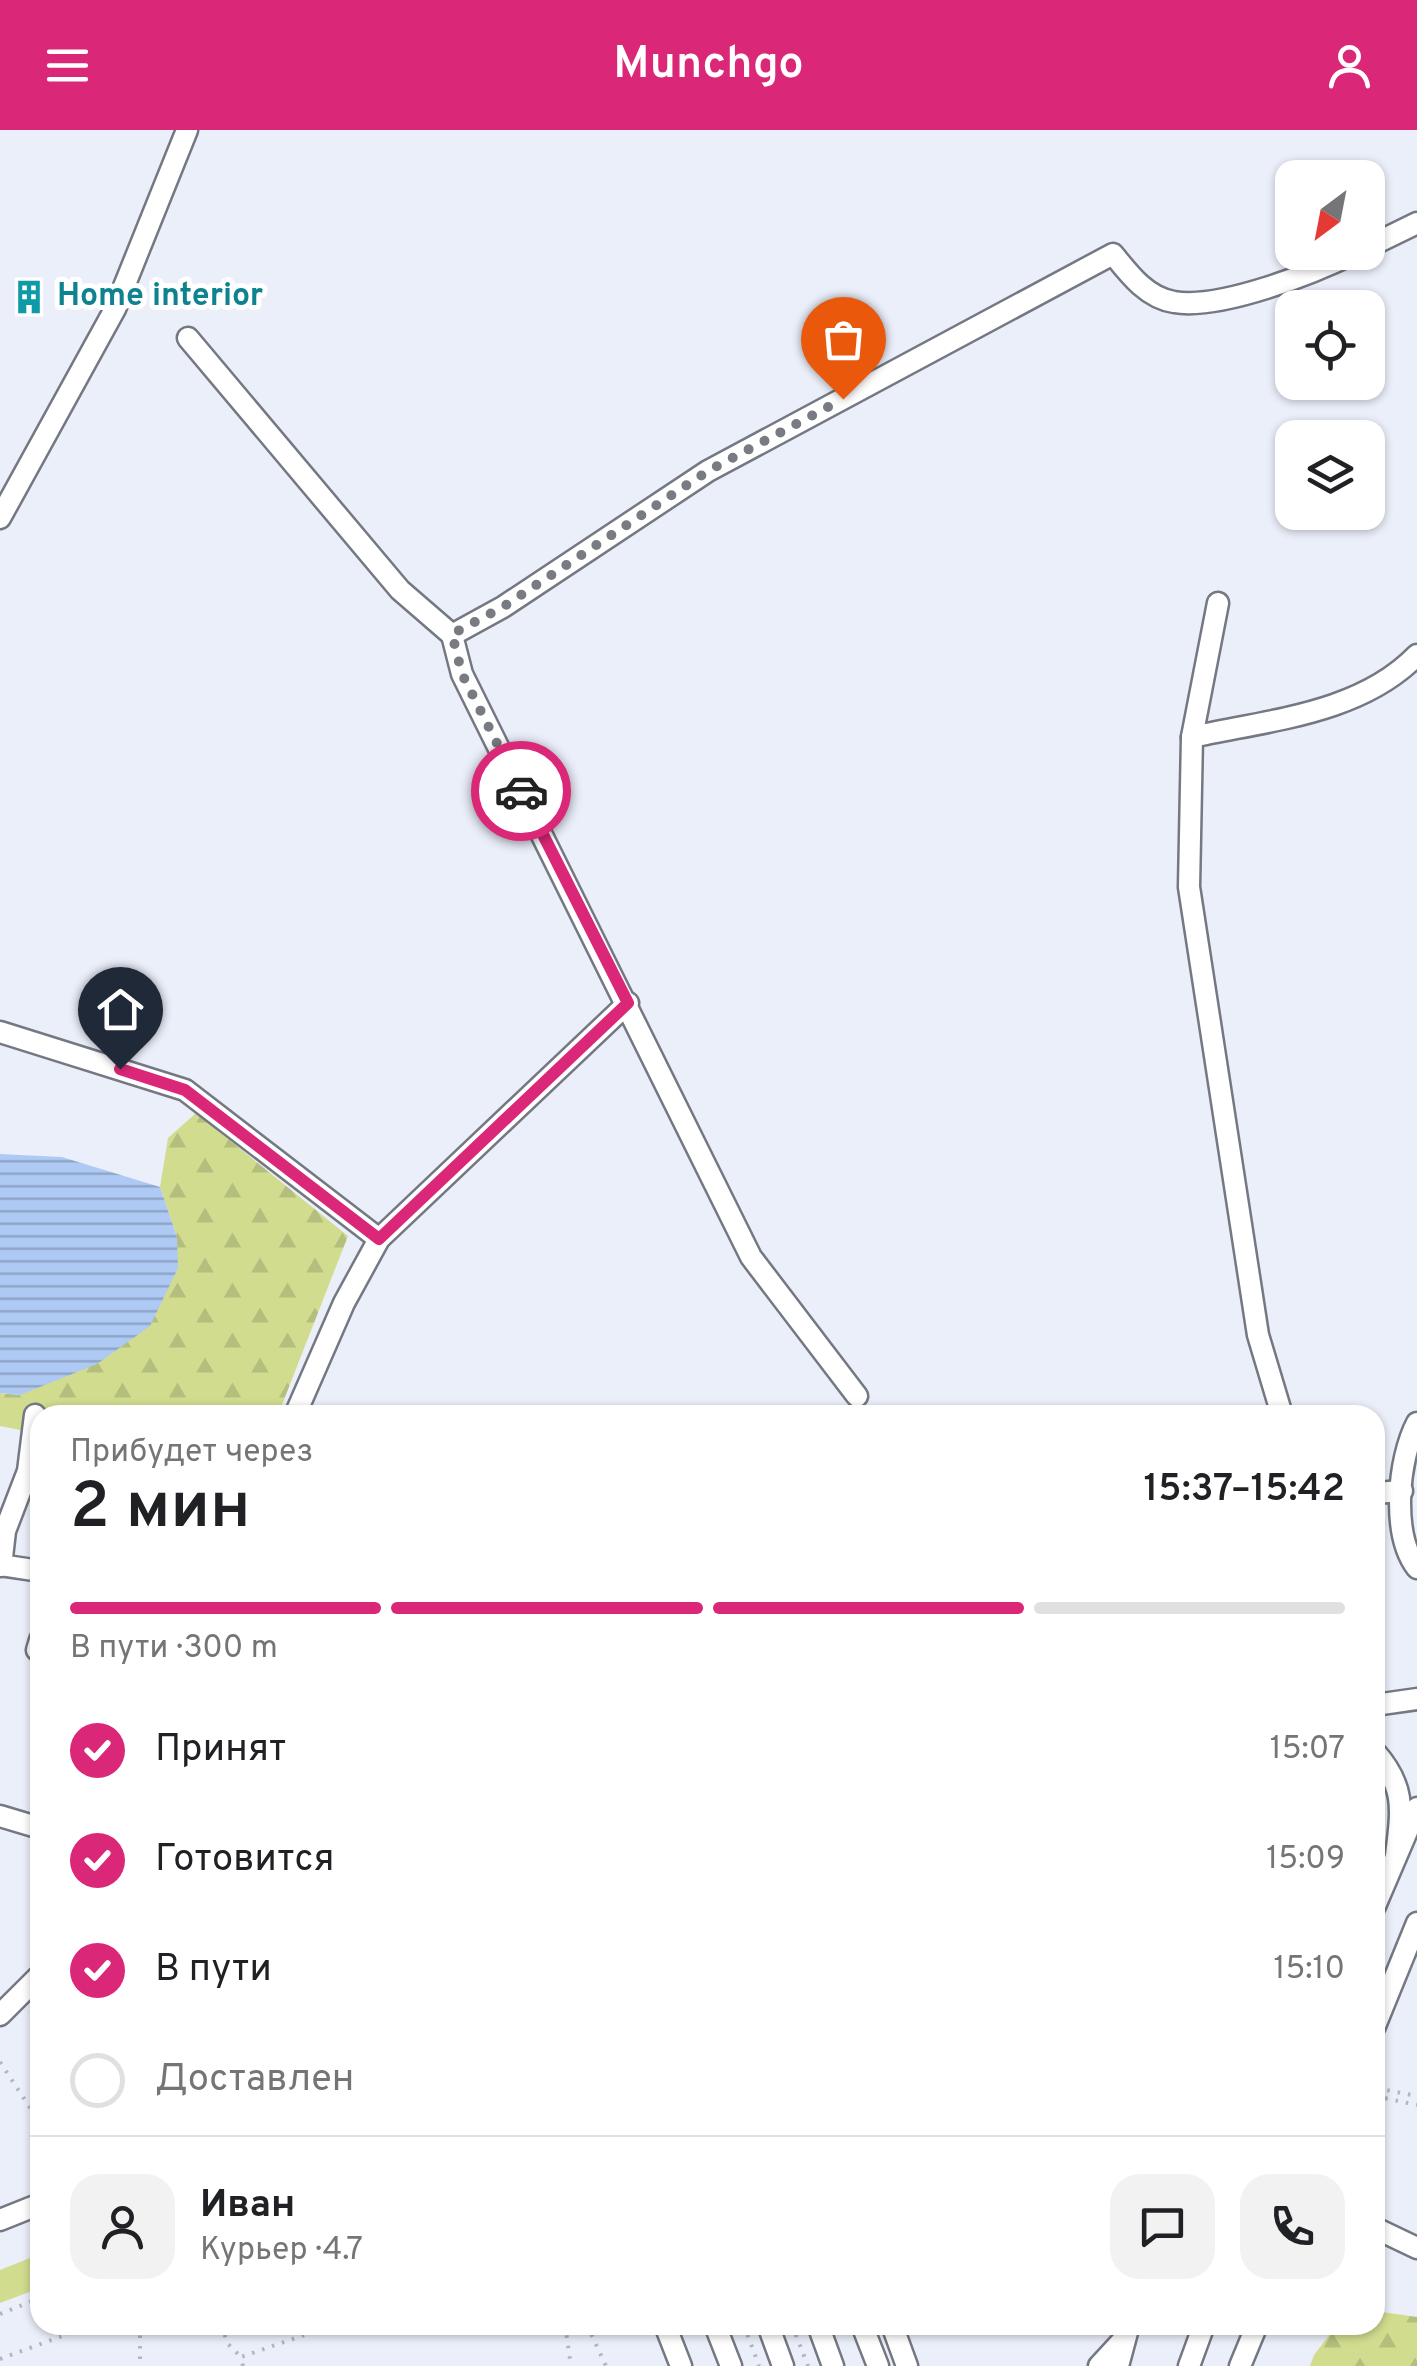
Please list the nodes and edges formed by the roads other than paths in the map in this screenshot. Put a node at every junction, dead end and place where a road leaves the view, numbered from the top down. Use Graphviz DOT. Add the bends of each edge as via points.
graph roads {
  1 [pos="187,130"];
  2 [pos="1417,223"];
  3 [pos="1385,239"];
  4 [pos="1319,270"];
  5 [pos="188,338"];
  6 [pos="0,518"];
  7 [pos="1218,603"];
  8 [pos="452,634"];
  9 [pos="1417,654"];
  10 [pos="1192,738"];
  11 [pos="628,1003"];
  12 [pos="0,1032"];
  13 [pos="379,1239"];
  14 [pos="857,1396"];
  15 [pos="299,1405"];
  16 [pos="1279,1405"];
  17 [pos="1417,1423"];
  18 [pos="30,1457"];
  19 [pos="1402,1491"];
  20 [pos="1385,1492"];
  21 [pos="1,1566"];
  22 [pos="1417,1568"];
  23 [pos="30,1570"];
  24 [pos="1417,1699"];
  25 [pos="1385,1704"];
  26 [pos="1385,1763"];
  27 [pos="1417,1808"];
  28 [pos="0,1816"];
  29 [pos="30,1825"];
  30 [pos="1396,1856"];
  31 [pos="1385,1882"];
  32 [pos="1417,1922"];
  33 [pos="30,1985"];
  34 [pos="1385,2001"];
  35 [pos="0,2015"];
  36 [pos="30,2208"];
  37 [pos="0,2220"];
  38 [pos="1385,2233"];
  39 [pos="1417,2248"];
  40 [pos="669,2335"];
  41 [pos="719,2335"];
  42 [pos="772,2335"];
  43 [pos="822,2335"];
  44 [pos="866,2335"];
  45 [pos="896,2335"];
  46 [pos="1124,2335"];
  47 [pos="1127,2335"];
  48 [pos="1200,2335"];
  49 [pos="1252,2335"];
  50 [pos="681,2366"];
  51 [pos="730,2366"];
  52 [pos="783,2366"];
  53 [pos="833,2366"];
  54 [pos="878,2366"];
  55 [pos="907,2366"];
  56 [pos="1099,2366"];
  57 [pos="1118,2366"];
  58 [pos="1189,2366"];
  59 [pos="1240,2366"];
  1 -- 6 [label="street" via="115,309"];
  2 -- 3 [label="street"];
  4 -- 8 [label="street" via="1208,302 1172,302 1138,284 1113,254 708,471"];
  5 -- 8 [label="street" via="400,590"];
  7 -- 10 [label="street"];
  8 -- 11 [label="street" via="462,674"];
  9 -- 10 [label="street" via="1386,681 1343,703"];
  10 -- 16 [label="street" via="1189,886 1258,1336"];
  11 -- 13 [label="street"];
  11 -- 14 [label="street" via="751,1257"];
  12 -- 13 [label="street" via="185,1090"];
  13 -- 15 [label="street"];
  17 -- 19 [label="street" via="1405,1451"];
  18 -- 21 [label="street" via="5,1531"];
  19 -- 20 [label="street"];
  19 -- 22 [label="street" via="1402,1542"];
  21 -- 23 [label="street"];
  24 -- 25 [label="street"];
  26 -- 30 [label="street" via="1400,1794"];
  27 -- 30 [label="street"];
  28 -- 29 [label="street"];
  30 -- 31 [label="street"];
  32 -- 34 [label="street"];
  33 -- 35 [label="street"];
  36 -- 37 [label="street"];
  38 -- 39 [label="street"];
  40 -- 50 [label="street"];
  41 -- 51 [label="street"];
  42 -- 52 [label="street"];
  43 -- 53 [label="street"];
  44 -- 54 [label="street"];
  45 -- 55 [label="street"];
  46 -- 56 [label="street"];
  47 -- 57 [label="street"];
  48 -- 58 [label="street"];
  49 -- 59 [label="street"];
}
